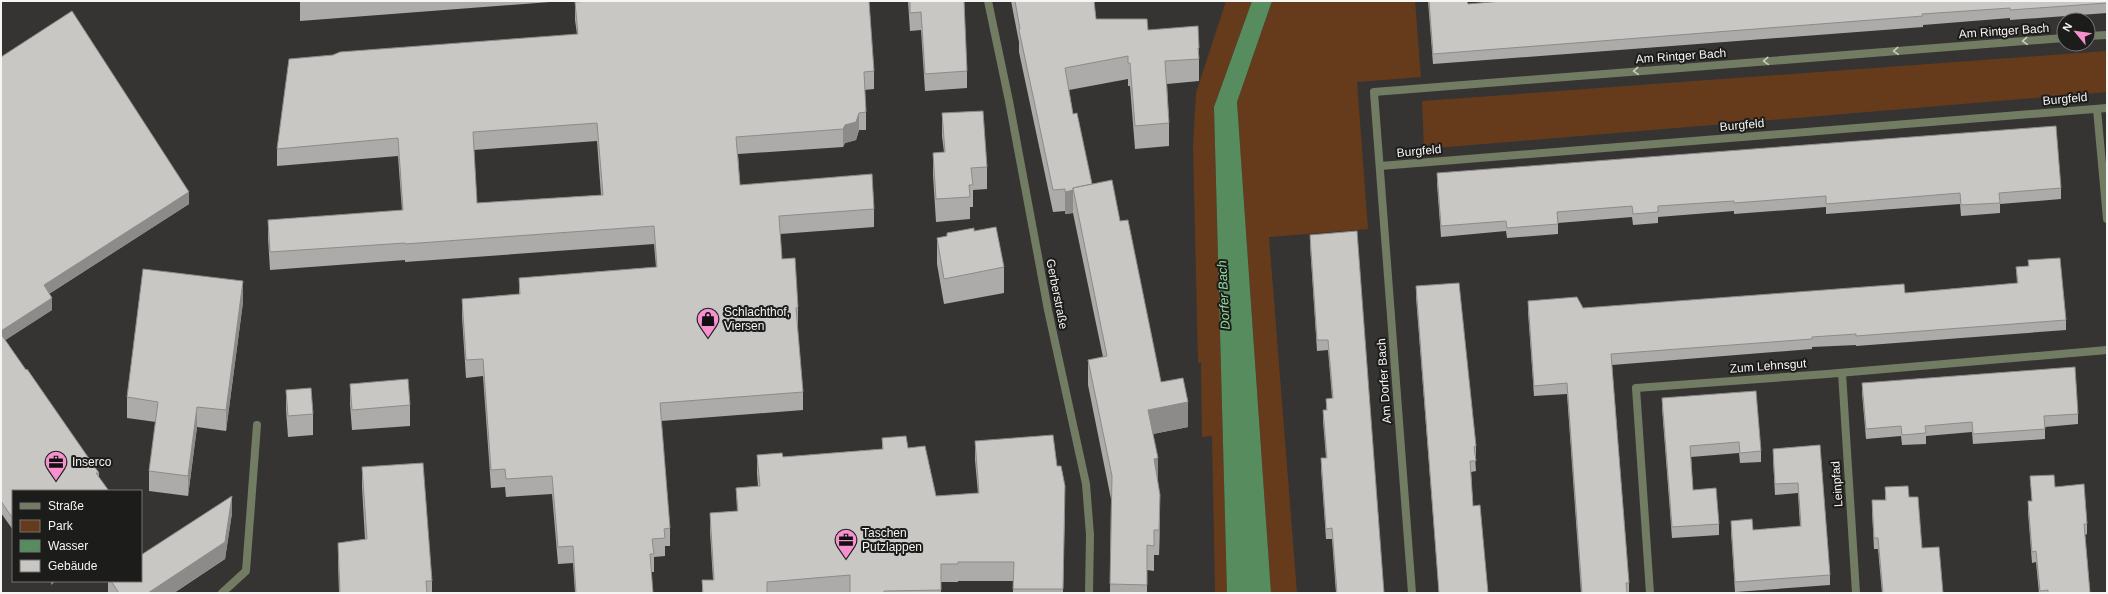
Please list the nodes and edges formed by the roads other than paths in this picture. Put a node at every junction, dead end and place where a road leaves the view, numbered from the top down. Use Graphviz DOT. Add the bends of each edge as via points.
graph roads {
  1 [pos="988,1"];
  2 [pos="2107,35"];
  3 [pos="2096,36"];
  4 [pos="2056,39"];
  5 [pos="2107,108"];
  6 [pos="2097,109"];
  7 [pos="1380,166"];
  8 [pos="2107,219"];
  9 [pos="2107,350"];
  10 [pos="1842,373"];
  11 [pos="257,425"];
  12 [pos="222,593"];
  13 [pos="1089,593"];
  14 [pos="1412,593"];
  15 [pos="1650,593"];
  16 [pos="1856,593"];
  1 -- 13 [label="street, Gerberstraße" via="1048,310 1086,484 1090,536"];
  2 -- 3 [label="street"];
  4 -- 7 [label="street, Am Rintger Bach, one-way" via="1374,92"];
  5 -- 6 [label="street, Burgfeld"];
  6 -- 7 [label="street, Burgfeld"];
  6 -- 8 [label="street"];
  7 -- 14 [label="street, Am Dorfer Bach"];
  9 -- 10 [label="street, Zum Lehnsgut"];
  10 -- 15 [label="street, Zum Lehnsgut" via="1636,388"];
  10 -- 16 [label="street, Leinpfad"];
  11 -- 12 [label="street" via="246,571"];
}
